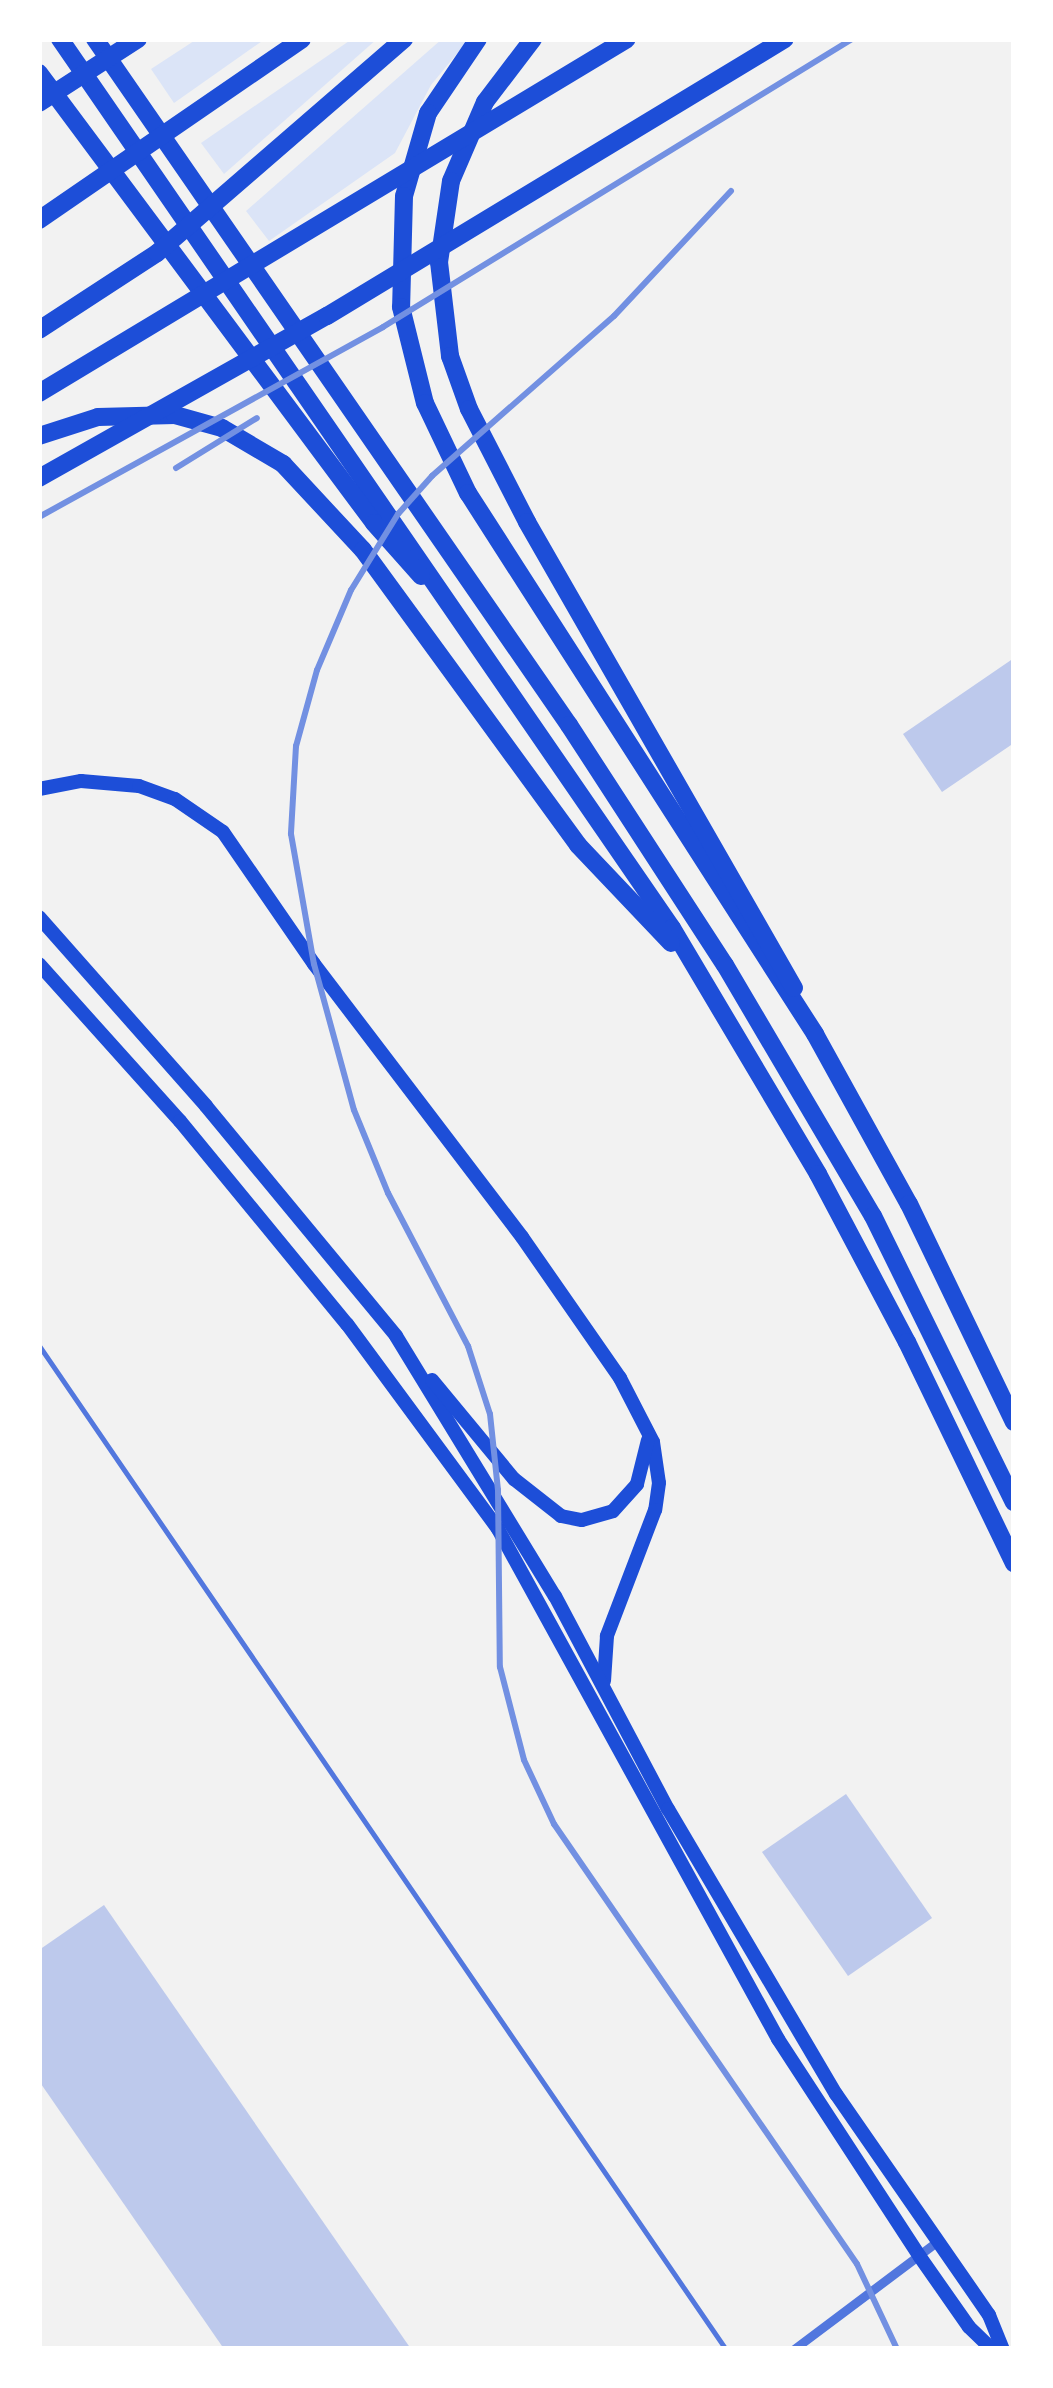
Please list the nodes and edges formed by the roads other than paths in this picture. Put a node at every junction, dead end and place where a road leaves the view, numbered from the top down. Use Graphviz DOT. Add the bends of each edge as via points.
graph roads {
  1 [pos="60,39"];
  2 [pos="94,39"];
  3 [pos="138,39"];
  4 [pos="302,39"];
  5 [pos="404,39"];
  6 [pos="478,39"];
  7 [pos="533,39"];
  8 [pos="627,39"];
  9 [pos="785,39"];
  10 [pos="39,74"];
  11 [pos="39,103"];
  12 [pos="39,220"];
  13 [pos="44,328"];
  14 [pos="39,393"];
  15 [pos="39,436"];
  16 [pos="39,478"];
  17 [pos="471,631"];
  18 [pos="39,789"];
  19 [pos="39,916"];
  20 [pos="39,964"];
  21 [pos="700,973"];
  22 [pos="815,1034"];
  23 [pos="396,1336"];
  24 [pos="39,1345"];
  25 [pos="1014,1422"];
  26 [pos="646,1423"];
  27 [pos="1014,1502"];
  28 [pos="1014,1563"];
  29 [pos="605,1691"];
  30 [pos="938,2242"];
  31 [pos="920,2257"];
  32 [pos="726,2349"];
  33 [pos="794,2349"];
  34 [pos="992,2349"];
  35 [pos="1003,2349"];
  1 -- 17 [label="highway"];
  2 -- 27 [label="highway" via="569,725 725,965 873,1216"];
  3 -- 11 [label="highway"];
  4 -- 12 [label="highway"];
  5 -- 13 [label="highway" via="157,253"];
  6 -- 22 [label="highway" via="417,138 402,212 399,286 435,429 480,512"];
  7 -- 22 [label="highway" via="490,93 454,169 443,217 441,301 456,374 511,492"];
  8 -- 14 [label="highway"];
  9 -- 16 [label="highway" via="327,316"];
  10 -- 17 [label="highway" via="374,523"];
  15 -- 21 [label="highway" via="98,417 175,415 222,428 284,464 389,584 578,845"];
  17 -- 21 [label="highway"];
  18 -- 26 [label="main road" via="81,781 139,785 223,832 522,1237"];
  19 -- 23 [label="main road"];
  20 -- 31 [label="main road" via="347,1324 498,1529 778,2039"];
  21 -- 28 [label="highway" via="829,1195"];
  22 -- 25 [label="highway"];
  23 -- 26 [label="main road" via="514,1479 561,1516 598,1518 627,1499 644,1468"];
  23 -- 29 [label="main road"];
  24 -- 32 [label="lane"];
  26 -- 29 [label="main road" via="656,1456 655,1510 608,1636"];
  29 -- 30 [label="main road" via="836,2094"];
  30 -- 31 [label="street"];
  30 -- 35 [label="main road"];
  31 -- 33 [label="street"];
  31 -- 34 [label="main road"];
}
